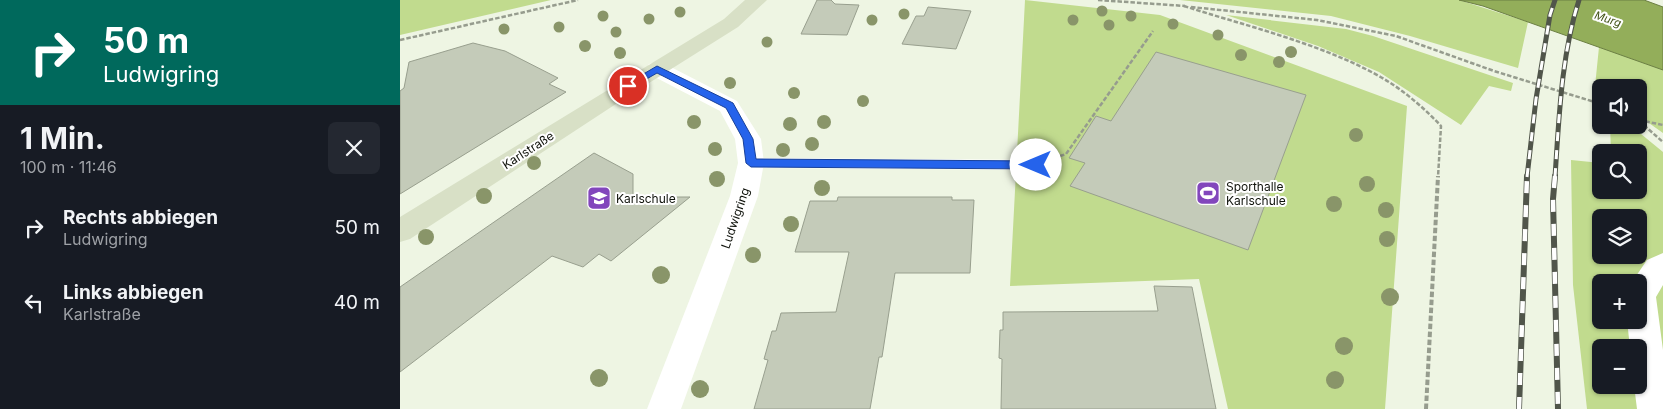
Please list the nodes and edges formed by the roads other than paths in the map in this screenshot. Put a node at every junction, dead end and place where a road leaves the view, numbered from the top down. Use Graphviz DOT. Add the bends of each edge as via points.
graph roads {
  1 [pos="757,0"];
  2 [pos="657,69"];
  3 [pos="751,163"];
  4 [pos="1036,165"];
  5 [pos="400,231"];
  6 [pos="1663,265"];
  7 [pos="664,409"];
  8 [pos="1654,409"];
  1 -- 2 [label="street" via="731,23"];
  2 -- 3 [label="street, Ludwigring" via="729,106 748,139"];
  2 -- 5 [label="street, Karlstraße"];
  3 -- 4 [label="lane"];
  3 -- 7 [label="street, Ludwigring" via="744,196"];
  6 -- 8 [label="street" via="1640,296"];
}
